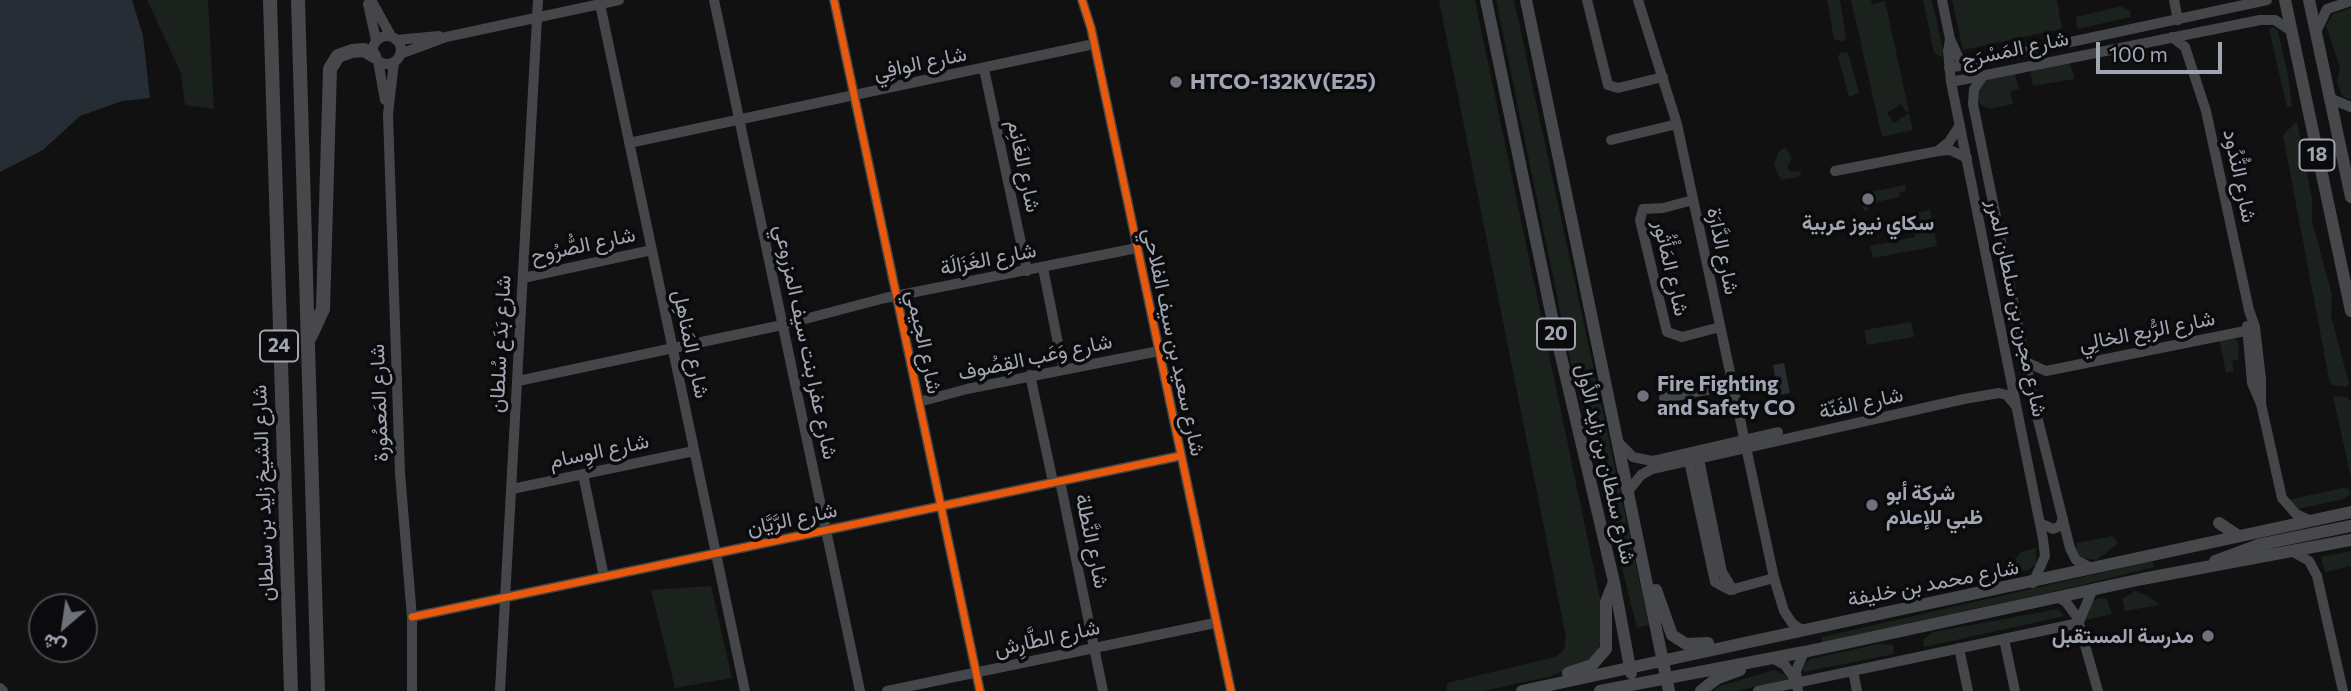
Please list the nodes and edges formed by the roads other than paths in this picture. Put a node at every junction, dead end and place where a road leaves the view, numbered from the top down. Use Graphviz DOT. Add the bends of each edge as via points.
graph roads {
  1 [pos="270,0"];
  2 [pos="299,0"];
  3 [pos="369,0"];
  4 [pos="538,0"];
  5 [pos="619,0"];
  6 [pos="714,0"];
  7 [pos="834,0"];
  8 [pos="1082,0"];
  9 [pos="1486,0"];
  10 [pos="1526,0"];
  11 [pos="1587,0"];
  12 [pos="1638,0"];
  13 [pos="1942,0"];
  14 [pos="2174,0"];
  15 [pos="2285,0"];
  16 [pos="2309,0"];
  17 [pos="2259,1"];
  18 [pos="2351,1"];
  19 [pos="600,4"];
  20 [pos="2230,10"];
  21 [pos="537,18"];
  22 [pos="2178,20"];
  23 [pos="2232,25"];
  24 [pos="2290,30"];
  25 [pos="2197,32"];
  26 [pos="2316,32"];
  27 [pos="446,37"];
  28 [pos="2172,37"];
  29 [pos="393,38"];
  30 [pos="1950,39"];
  31 [pos="376,40"];
  32 [pos="1094,44"];
  33 [pos="2035,50"];
  34 [pos="2187,51"];
  35 [pos="397,58"];
  36 [pos="376,59"];
  37 [pos="2036,64"];
  38 [pos="1962,65"];
  39 [pos="1949,68"];
  40 [pos="984,69"];
  41 [pos="1983,76"];
  42 [pos="1663,77"];
  43 [pos="1951,82"];
  44 [pos="855,96"];
  45 [pos="2329,97"];
  46 [pos="2351,107"];
  47 [pos="388,114"];
  48 [pos="739,119"];
  49 [pos="1677,124"];
  50 [pos="1961,128"];
  51 [pos="1977,130"];
  52 [pos="1611,140"];
  53 [pos="629,143"];
  54 [pos="1938,151"];
  55 [pos="1967,158"];
  56 [pos="1835,171"];
  57 [pos="2351,197"];
  58 [pos="1693,200"];
  59 [pos="1137,248"];
  60 [pos="652,250"];
  61 [pos="1043,268"];
  62 [pos="1027,271"];
  63 [pos="523,278"];
  64 [pos="897,296"];
  65 [pos="2351,311"];
  66 [pos="782,324"];
  67 [pos="1720,327"];
  68 [pos="2251,330"];
  69 [pos="310,337"];
  70 [pos="672,347"];
  71 [pos="1159,351"];
  72 [pos="2026,362"];
  73 [pos="1063,369"];
  74 [pos="2046,371"];
  75 [pos="1030,376"];
  76 [pos="518,381"];
  77 [pos="1732,385"];
  78 [pos="2032,390"];
  79 [pos="1664,398"];
  80 [pos="919,402"];
  81 [pos="2019,410"];
  82 [pos="1778,432"];
  83 [pos="1619,443"];
  84 [pos="1744,444"];
  85 [pos="694,451"];
  86 [pos="1180,456"];
  87 [pos="1694,460"];
  88 [pos="583,474"];
  89 [pos="1057,482"];
  90 [pos="512,489"];
  91 [pos="1630,489"];
  92 [pos="941,506"];
  93 [pos="2351,506"];
  94 [pos="2351,512"];
  95 [pos="2336,515"];
  96 [pos="2063,518"];
  97 [pos="2309,520"];
  98 [pos="2039,522"];
  99 [pos="2219,523"];
  100 [pos="2351,526"];
  101 [pos="826,530"];
  102 [pos="2237,535"];
  103 [pos="2351,540"];
  104 [pos="2309,548"];
  105 [pos="2351,548"];
  106 [pos="2293,552"];
  107 [pos="716,553"];
  108 [pos="2206,567"];
  109 [pos="2095,569"];
  110 [pos="604,577"];
  111 [pos="1647,579"];
  112 [pos="1774,579"];
  113 [pos="1614,582"];
  114 [pos="2033,583"];
  115 [pos="2092,590"];
  116 [pos="505,597"];
  117 [pos="2057,597"];
  118 [pos="412,617"];
  119 [pos="1215,622"];
  120 [pos="2079,623"];
  121 [pos="1803,631"];
  122 [pos="2004,639"];
  123 [pos="1757,641"];
  124 [pos="1095,647"];
  125 [pos="1959,648"];
  126 [pos="1804,652"];
  127 [pos="1697,653"];
  128 [pos="1767,659"];
  129 [pos="1664,660"];
  130 [pos="1630,667"];
  131 [pos="1853,671"];
  132 [pos="976,672"];
  133 [pos="1700,672"];
  134 [pos="1668,685"];
  135 [pos="1798,686"];
  136 [pos="1633,688"];
  137 [pos="2351,689"];
  138 [pos="1525,690"];
  139 [pos="291,691"];
  140 [pos="318,691"];
  141 [pos="412,691"];
  142 [pos="500,691"];
  143 [pos="745,691"];
  144 [pos="860,691"];
  145 [pos="887,691"];
  146 [pos="980,691"];
  147 [pos="1103,691"];
  148 [pos="1231,691"];
  149 [pos="1600,691"];
  150 [pos="1701,691"];
  151 [pos="1759,691"];
  152 [pos="1857,691"];
  153 [pos="1968,691"];
  154 [pos="2015,691"];
  155 [pos="2098,691"];
  156 [pos="2343,691"];
  1 -- 139 [label="highway, شارع الشيخ زايد بن سلطان / 24"];
  2 -- 69 [label="highway, 24"];
  3 -- 29 [label="street"];
  3 -- 31 [label="street"];
  4 -- 21 [label="street, شارع بَدَع سُلطان"];
  5 -- 19 [label="street"];
  6 -- 48 [label="street, شارع عفرا بنت سيف المزروعي"];
  7 -- 44 [label="street, شارع الجيمي"];
  8 -- 32 [label="street, شارع سعيد بن سيف الفلاحي"];
  9 -- 113 [label="main road, شارع سلطان بن زايد الأول / 20" via="1553,322"];
  10 -- 83 [label="main road, شارع سلطان بن زايد الأول / 20"];
  11 -- 42 [label="street" via="1608,85 1618,88"];
  12 -- 42 [label="street, شارع الدَّارَة"];
  13 -- 30 [label="street, شارع مجرن بن سلطان المرر"];
  14 -- 22 [label="street"];
  15 -- 24 [label="main road, 18"];
  16 -- 26 [label="main road, 18"];
  17 -- 20 [label="street, شارع المَسْرَج"];
  18 -- 26 [label="street" via="2328,9"];
  19 -- 21 [label="street"];
  19 -- 53 [label="street, شارع المَناهِل"];
  20 -- 22 [label="street, شارع المَسْرَج"];
  20 -- 23 [label="street"];
  21 -- 27 [label="street"];
  21 -- 63 [label="street, شارع بَدَع سُلطان"];
  22 -- 33 [label="street, شارع المَسْرَج"];
  23 -- 24 [label="street, شارع المَسْرَج" via="2268,20"];
  23 -- 25 [label="street, شارع المَسْرَج"];
  24 -- 65 [label="main road, 18"];
  25 -- 28 [label="street, شارع المَسْرَج"];
  25 -- 34 [label="street"];
  26 -- 45 [label="main road, 18"];
  27 -- 29 [label="street"];
  27 -- 35 [label="street"];
  28 -- 34 [label="street, شارع النُّدُود"];
  28 -- 37 [label="street, شارع المَسْرَج"];
  29 -- 31 [label="street"];
  29 -- 35 [label="street"];
  30 -- 38 [label="street, شارع مجرن بن سلطان المرر"];
  30 -- 39 [label="street, شارع مجرن بن سلطان المرر"];
  31 -- 36 [label="street, شارع المَعمُورة"];
  32 -- 40 [label="street, شارع الوافِي"];
  32 -- 59 [label="street, شارع سعيد بن سيف الفلاحي"];
  33 -- 37 [label="street" via="2039,55"];
  33 -- 38 [label="street, شارع المَسْرَج"];
  34 -- 68 [label="street, شارع النُّدُود" via="2206,111"];
  35 -- 36 [label="street"];
  35 -- 47 [label="street, شارع المَعمُورة"];
  36 -- 47 [label="street, شارع المَعمُورة"];
  36 -- 69 [label="highway" via="364,50 352,51 338,57 330,69 323,309"];
  37 -- 41 [label="street, شارع المَسْرَج"];
  38 -- 39 [label="street, شارع المَسْرَج"];
  39 -- 43 [label="street, شارع مجرن بن سلطان المرر"];
  40 -- 44 [label="street, شارع الوافِي"];
  40 -- 62 [label="street, شارع الغَانِم"];
  41 -- 43 [label="street, شارع المَسْرَج"];
  41 -- 51 [label="street, شارع مجرن بن سلطان المرر" via="1974,89"];
  42 -- 49 [label="street, شارع الدَّارَة"];
  43 -- 50 [label="street, شارع مجرن بن سلطان المرر"];
  44 -- 48 [label="street, شارع الوافِي"];
  44 -- 64 [label="street, شارع الجيمي"];
  45 -- 46 [label="street"];
  45 -- 57 [label="main road, 18"];
  47 -- 118 [label="street, شارع المَعمُورة" via="400,473"];
  48 -- 53 [label="street, شارع الوافِي"];
  48 -- 66 [label="street, شارع عفرا بنت سيف المزروعي"];
  49 -- 52 [label="street"];
  49 -- 58 [label="street, شارع الدَّارَة"];
  50 -- 51 [label="street"];
  50 -- 54 [label="street"];
  50 -- 55 [label="street, شارع مجرن بن سلطان المرر"];
  51 -- 72 [label="street, شارع مجرن بن سلطان المرر"];
  53 -- 60 [label="street, شارع المَناهِل"];
  54 -- 55 [label="street" via="1950,150"];
  54 -- 56 [label="street"];
  55 -- 81 [label="street, شارع مجرن بن سلطان المرر"];
  58 -- 67 [label="street, شارع الدَّارَة"];
  58 -- 67 [label="street, شارع المَأْثُور" via="1643,209 1639,217 1667,332 1682,337"];
  59 -- 61 [label="street, شارع الغَزَالَة"];
  59 -- 71 [label="street, شارع سعيد بن سيف الفلاحي"];
  60 -- 63 [label="street, شارع الصُّرُوح"];
  60 -- 70 [label="street, شارع المَناهِل"];
  61 -- 62 [label="street, شارع الغَزَالَة"];
  61 -- 73 [label="street"];
  62 -- 64 [label="street, شارع الغَزَالَة"];
  63 -- 76 [label="street, شارع بَدَع سُلطان"];
  64 -- 66 [label="street, شارع الغَزَالَة"];
  64 -- 80 [label="street, شارع الجيمي"];
  66 -- 70 [label="street, شارع الغَزَالَة"];
  66 -- 101 [label="street, شارع عفرا بنت سيف المزروعي"];
  67 -- 77 [label="street, شارع الدَّارَة"];
  68 -- 74 [label="street, شارع الرُّبع الخالِي"];
  68 -- 97 [label="street, شارع النُّدُود" via="2261,379 2260,404 2277,479 2286,505"];
  69 -- 140 [label="highway, 24"];
  70 -- 76 [label="street, شارع الغَزَالَة"];
  70 -- 85 [label="street, شارع المَناهِل"];
  71 -- 73 [label="street, شارع وَعَب القِصُوف"];
  71 -- 86 [label="street, شارع سعيد بن سيف الفلاحي"];
  72 -- 74 [label="street"];
  72 -- 78 [label="street, شارع مجرن بن سلطان المرر"];
  73 -- 75 [label="street, شارع وَعَب القِصُوف"];
  74 -- 78 [label="street"];
  75 -- 80 [label="street, شارع وَعَب القِصُوف"];
  75 -- 89 [label="street, شارع النَّطلة"];
  76 -- 90 [label="street, شارع بَدَع سُلطان"];
  77 -- 79 [label="street"];
  77 -- 84 [label="street, شارع الدَّارَة"];
  78 -- 96 [label="street, شارع مجرن بن سلطان المرر"];
  80 -- 92 [label="street, شارع الجيمي"];
  81 -- 84 [label="street, شارع الفَنّة" via="2007,395 1995,393"];
  81 -- 98 [label="street, شارع مجرن بن سلطان المرر"];
  82 -- 84 [label="street, شارع الفَنّة"];
  83 -- 84 [label="street, شارع الفَنّة" via="1633,457 1652,461"];
  83 -- 91 [label="main road, شارع سلطان بن زايد الأول / 20"];
  84 -- 87 [label="street, شارع الفَنّة"];
  84 -- 112 [label="street, شارع الدَّارَة"];
  85 -- 88 [label="street, شارع الوِسام"];
  85 -- 107 [label="street, شارع المَناهِل"];
  86 -- 89 [label="street, شارع الرَّيَّان"];
  86 -- 119 [label="street, شارع سعيد بن سيف الفلاحي"];
  87 -- 91 [label="street, شارع الفَنّة" via="1646,471"];
  87 -- 112 [label="street" via="1714,579 1723,589 1733,590"];
  88 -- 90 [label="street, شارع الوِسام"];
  88 -- 110 [label="street"];
  89 -- 92 [label="street, شارع الرَّيَّان"];
  89 -- 124 [label="street, شارع النَّطلة"];
  90 -- 116 [label="street, شارع بَدَع سُلطان"];
  91 -- 111 [label="main road, شارع سلطان بن زايد الأول / 20"];
  92 -- 101 [label="street, شارع الرَّيَّان"];
  92 -- 132 [label="street, شارع الجيمي"];
  93 -- 95 [label="main road"];
  94 -- 95 [label="main road, شارع محمد بن خليفة"];
  95 -- 97 [label="main road, شارع محمد بن خليفة"];
  96 -- 98 [label="street" via="2053,529"];
  96 -- 109 [label="street, شارع مجرن بن سلطان المرر" via="2072,554 2082,565"];
  97 -- 102 [label="main road, شارع محمد بن خليفة"];
  98 -- 114 [label="street, شارع مجرن بن سلطان المرر" via="2045,556"];
  99 -- 102 [label="main road"];
  100 -- 108 [label="main road" via="2258,545"];
  101 -- 107 [label="street, شارع الرَّيَّان"];
  101 -- 144 [label="street, شارع عفرا بنت سيف المزروعي"];
  102 -- 109 [label="main road, شارع محمد بن خليفة"];
  103 -- 104 [label="main road, شارع محمد بن خليفة"];
  104 -- 105 [label="main road" via="2327,552"];
  104 -- 106 [label="main road, شارع محمد بن خليفة"];
  106 -- 108 [label="main road, شارع محمد بن خليفة"];
  106 -- 156 [label="street" via="2312,566"];
  107 -- 110 [label="street, شارع الرَّيَّان"];
  107 -- 143 [label="street, شارع المَناهِل"];
  108 -- 115 [label="main road, شارع محمد بن خليفة"];
  109 -- 114 [label="main road, شارع محمد بن خليفة"];
  110 -- 116 [label="street, شارع الرَّيَّان"];
  111 -- 123 [label="main road" via="1660,599 1669,631 1681,642"];
  111 -- 129 [label="main road, شارع سلطان بن زايد الأول / 20"];
  112 -- 121 [label="street, شارع الدَّارَة" via="1784,611"];
  113 -- 130 [label="main road, شارع سلطان بن زايد الأول / 20"];
  113 -- 138 [label="main road" via="1606,602 1607,642 1602,655 1592,665"];
  114 -- 121 [label="main road, شارع محمد بن خليفة"];
  115 -- 117 [label="main road, شارع محمد بن خليفة"];
  115 -- 120 [label="street"];
  116 -- 118 [label="street, شارع الرَّيَّان"];
  116 -- 142 [label="street, شارع بَدَع سُلطان"];
  117 -- 120 [label="street" via="2071,607"];
  117 -- 126 [label="main road, شارع محمد بن خليفة"];
  118 -- 141 [label="street, شارع المَعمُورة"];
  119 -- 124 [label="street, شارع الطَّارِش"];
  119 -- 148 [label="street, شارع سعيد بن سيف الفلاحي"];
  120 -- 122 [label="street"];
  120 -- 155 [label="street"];
  121 -- 123 [label="main road, شارع محمد بن خليفة"];
  122 -- 125 [label="street"];
  122 -- 154 [label="street"];
  123 -- 127 [label="main road, شارع محمد بن خليفة"];
  124 -- 132 [label="street, شارع الطَّارِش"];
  124 -- 147 [label="street, شارع النَّطلة"];
  125 -- 131 [label="street"];
  125 -- 153 [label="street"];
  126 -- 128 [label="main road, شارع محمد بن خليفة"];
  126 -- 135 [label="street" via="1797,666"];
  127 -- 129 [label="main road, شارع محمد بن خليفة"];
  127 -- 133 [label="main road" via="1692,666"];
  128 -- 133 [label="main road, شارع محمد بن خليفة"];
  128 -- 135 [label="street" via="1785,666"];
  128 -- 150 [label="main road" via="1716,679"];
  129 -- 130 [label="main road, شارع محمد بن خليفة"];
  129 -- 134 [label="main road, شارع سلطان بن زايد الأول / 20"];
  130 -- 136 [label="main road, شارع سلطان بن زايد الأول / 20"];
  130 -- 138 [label="main road, شارع محمد بن خليفة"];
  131 -- 135 [label="street"];
  131 -- 152 [label="street"];
  132 -- 145 [label="street, شارع الطَّارِش"];
  132 -- 146 [label="street, شارع الجيمي"];
  133 -- 134 [label="main road, شارع محمد بن خليفة"];
  134 -- 136 [label="main road, شارع محمد بن خليفة"];
  135 -- 151 [label="street"];
  136 -- 149 [label="main road, شارع محمد بن خليفة"];
  137 -- 156 [label="street"];
}
